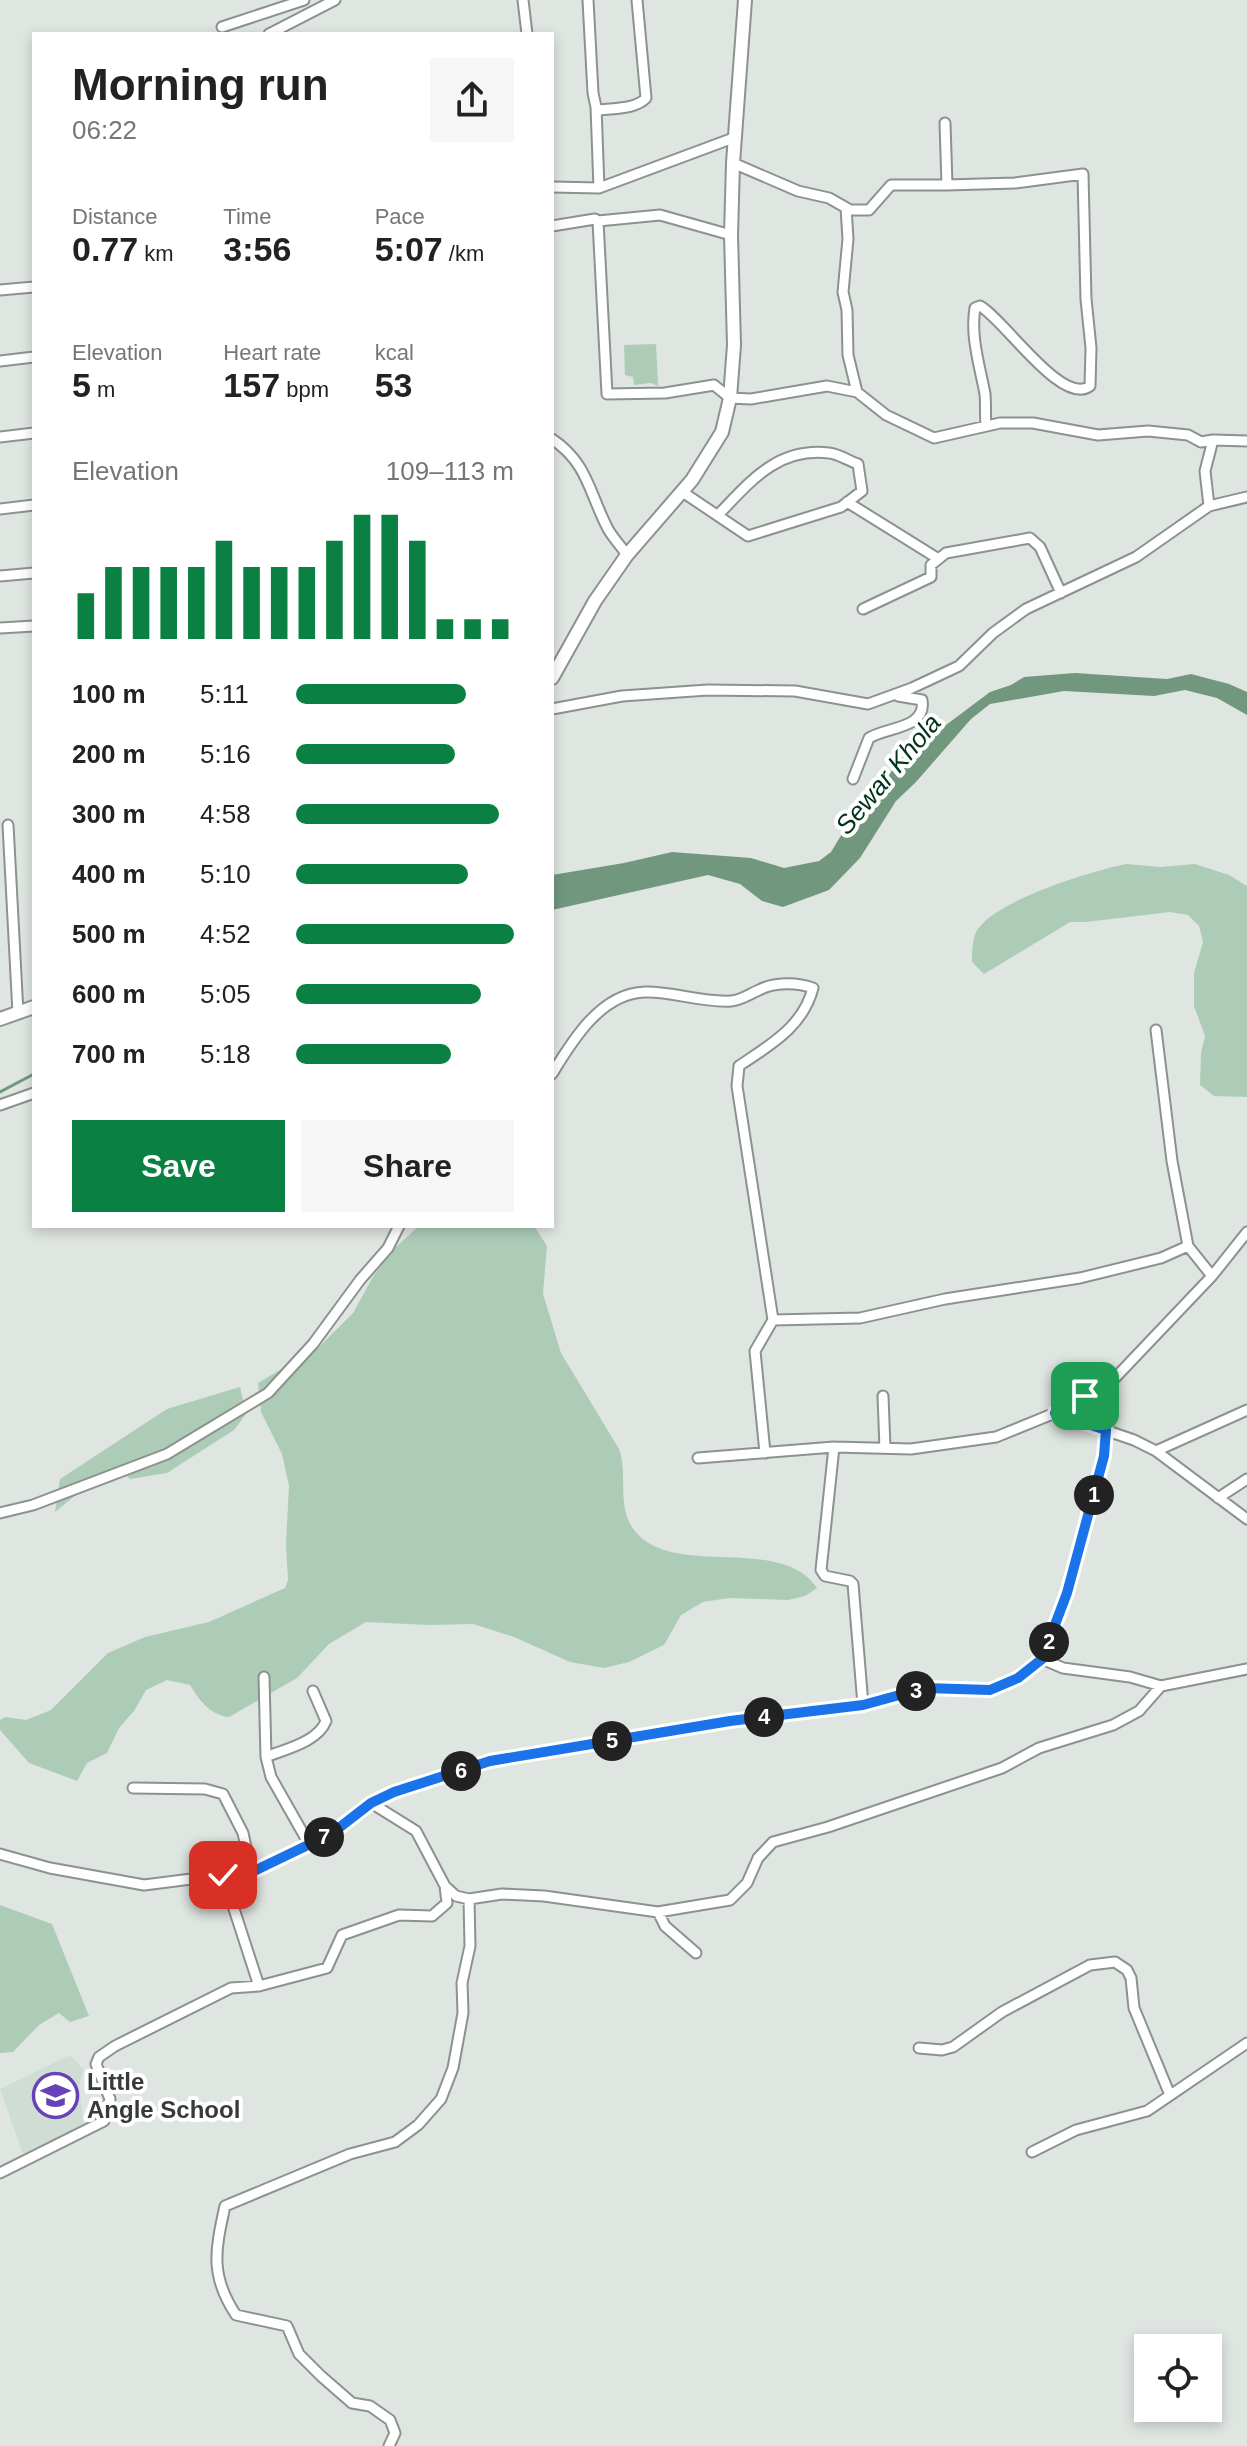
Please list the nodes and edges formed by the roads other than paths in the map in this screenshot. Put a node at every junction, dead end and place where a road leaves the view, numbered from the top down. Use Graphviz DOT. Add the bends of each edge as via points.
graph roads {
  1 [pos="304,0"];
  2 [pos="335,0"];
  3 [pos="523,0"];
  4 [pos="588,0"];
  5 [pos="637,0"];
  6 [pos="745,0"];
  7 [pos="222,27"];
  8 [pos="273,32"];
  9 [pos="527,32"];
  10 [pos="596,107"];
  11 [pos="945,123"];
  12 [pos="736,137"];
  13 [pos="733,163"];
  14 [pos="947,185"];
  15 [pos="554,187"];
  16 [pos="599,188"];
  17 [pos="846,208"];
  18 [pos="598,221"];
  19 [pos="554,226"];
  20 [pos="731,235"];
  21 [pos="32,287"];
  22 [pos="0,290"];
  23 [pos="32,357"];
  24 [pos="0,361"];
  25 [pos="857,392"];
  26 [pos="730,398"];
  27 [pos="986,426"];
  28 [pos="32,433"];
  29 [pos="0,437"];
  30 [pos="554,440"];
  31 [pos="1213,440"];
  32 [pos="1247,441"];
  33 [pos="681,491"];
  34 [pos="1247,497"];
  35 [pos="847,502"];
  36 [pos="32,505"];
  37 [pos="1209,506"];
  38 [pos="0,509"];
  39 [pos="718,515"];
  40 [pos="627,555"];
  41 [pos="937,558"];
  42 [pos="32,573"];
  43 [pos="0,576"];
  44 [pos="1061,593"];
  45 [pos="863,609"];
  46 [pos="32,626"];
  47 [pos="0,628"];
  48 [pos="554,674"];
  49 [pos="895,696"];
  50 [pos="554,709"];
  51 [pos="853,779"];
  52 [pos="8,825"];
  53 [pos="32,1008"];
  54 [pos="18,1013"];
  55 [pos="0,1019"];
  56 [pos="1156,1030"];
  57 [pos="554,1071"];
  58 [pos="32,1094"];
  59 [pos="0,1105"];
  60 [pos="398,1228"];
  61 [pos="1247,1232"];
  62 [pos="1188,1246"];
  63 [pos="1212,1276"];
  64 [pos="773,1320"];
  65 [pos="883,1396"];
  66 [pos="1247,1410"];
  67 [pos="1055,1413"];
  68 [pos="1106,1430"];
  69 [pos="834,1447"];
  70 [pos="885,1448"];
  71 [pos="1156,1451"];
  72 [pos="765,1453"];
  73 [pos="698,1458"];
  74 [pos="1247,1479"];
  75 [pos="1218,1498"];
  76 [pos="0,1513"];
  77 [pos="1247,1519"];
  78 [pos="1042,1659"];
  79 [pos="1247,1669"];
  80 [pos="264,1677"];
  81 [pos="1161,1686"];
  82 [pos="313,1691"];
  83 [pos="863,1705"];
  84 [pos="266,1757"];
  85 [pos="133,1788"];
  86 [pos="371,1803"];
  87 [pos="309,1844"];
  88 [pos="0,1854"];
  89 [pos="251,1871"];
  90 [pos="223,1875"];
  91 [pos="445,1886"];
  92 [pos="469,1899"];
  93 [pos="658,1912"];
  94 [pos="696,1953"];
  95 [pos="259,1986"];
  96 [pos="1247,2043"];
  97 [pos="919,2048"];
  98 [pos="1170,2095"];
  99 [pos="1032,2152"];
  100 [pos="0,2173"];
  101 [pos="389,2446"];
  1 -- 7 [label="street"];
  2 -- 8 [label="street"];
  3 -- 9 [label="street"];
  4 -- 10 [label="street"];
  5 -- 10 [label="street" via="646,98 633,106"];
  6 -- 12 [label="street"];
  10 -- 16 [label="street"];
  11 -- 14 [label="street"];
  12 -- 13 [label="street"];
  12 -- 16 [label="street"];
  13 -- 17 [label="street"];
  13 -- 20 [label="street"];
  14 -- 17 [label="street" via="891,185 869,210"];
  14 -- 27 [label="street" via="1083,174 1090,386 1077,390 1061,383 980,306 972,323"];
  15 -- 16 [label="street"];
  17 -- 25 [label="street" via="843,292"];
  18 -- 19 [label="street"];
  18 -- 20 [label="street" via="660,215"];
  18 -- 26 [label="street" via="607,394 714,385"];
  20 -- 26 [label="street"];
  21 -- 22 [label="street"];
  23 -- 24 [label="street"];
  25 -- 26 [label="street" via="827,386"];
  25 -- 27 [label="street" via="886,415 934,438"];
  26 -- 33 [label="street" via="722,432"];
  27 -- 31 [label="street" via="1033,423 1098,435 1148,431"];
  28 -- 29 [label="street"];
  30 -- 40 [label="street" via="571,451 608,529"];
  31 -- 32 [label="street"];
  31 -- 37 [label="street" via="1205,471"];
  33 -- 39 [label="street"];
  33 -- 40 [label="street"];
  34 -- 37 [label="street"];
  35 -- 39 [label="street" via="748,536"];
  35 -- 39 [label="street" via="862,491 858,464 831,453 799,454 763,469"];
  35 -- 41 [label="street"];
  36 -- 38 [label="street"];
  37 -- 44 [label="street" via="1136,557"];
  40 -- 48 [label="street"];
  41 -- 44 [label="street" via="1030,538 1040,547"];
  41 -- 45 [label="street" via="931,577"];
  42 -- 43 [label="street"];
  44 -- 49 [label="street" via="1026,609 959,666"];
  46 -- 47 [label="street"];
  49 -- 50 [label="street" via="868,704 795,691 708,690 622,696"];
  49 -- 51 [label="street" via="920,699 923,708 913,722 869,738"];
  52 -- 54 [label="street"];
  53 -- 54 [label="street"];
  54 -- 55 [label="street"];
  56 -- 62 [label="street"];
  57 -- 64 [label="street" via="593,1018 630,994 647,991 729,1001 773,985 813,988 788,1032 739,1066 737,1086"];
  58 -- 59 [label="street"];
  60 -- 76 [label="street" via="313,1344 268,1393 167,1454"];
  61 -- 63 [label="street"];
  62 -- 63 [label="street"];
  62 -- 64 [label="street" via="1080,1278 860,1318"];
  63 -- 67 [label="street" via="1115,1378"];
  64 -- 72 [label="street" via="755,1351"];
  65 -- 70 [label="street"];
  66 -- 71 [label="street"];
  67 -- 68 [label="street"];
  67 -- 70 [label="street" via="996,1437"];
  68 -- 71 [label="street"];
  68 -- 78 [label="street" via="1104,1456 1067,1593"];
  69 -- 70 [label="street"];
  69 -- 72 [label="street"];
  69 -- 83 [label="street" via="821,1570 853,1584"];
  71 -- 75 [label="street"];
  72 -- 73 [label="street"];
  74 -- 75 [label="street"];
  75 -- 77 [label="street"];
  78 -- 81 [label="street" via="1063,1668"];
  78 -- 83 [label="street" via="1018,1678 990,1690 925,1688"];
  79 -- 81 [label="street"];
  80 -- 84 [label="street"];
  81 -- 93 [label="street" via="1139,1711 1113,1725 1039,1748 1002,1768 773,1842 730,1900"];
  82 -- 84 [label="street" via="324,1726"];
  83 -- 86 [label="street" via="490,1761"];
  84 -- 87 [label="street" via="271,1777"];
  85 -- 89 [label="street" via="223,1794 243,1833"];
  86 -- 87 [label="street"];
  86 -- 91 [label="street" via="416,1831"];
  87 -- 89 [label="street"];
  88 -- 90 [label="street" via="144,1885"];
  89 -- 90 [label="street"];
  90 -- 95 [label="street"];
  91 -- 92 [label="street"];
  91 -- 95 [label="street" via="447,1903 432,1916 399,1915 342,1935 327,1968"];
  92 -- 93 [label="street" via="544,1896"];
  92 -- 101 [label="street" via="463,2013 441,2099 395,2142 350,2154 225,2206 216,2248 217,2275 236,2315 287,2326 299,2354 321,2376 352,2403 370,2406 390,2420 395,2433"];
  93 -- 94 [label="street" via="665,1926"];
  95 -- 100 [label="street" via="231,1988 99,2057 97,2071 110,2099 104,2121"];
  96 -- 98 [label="street"];
  97 -- 98 [label="street" via="953,2047 1002,2012 1090,1965 1115,1962 1131,1978 1134,2008"];
  98 -- 99 [label="street" via="1147,2111 1076,2130"];
}
